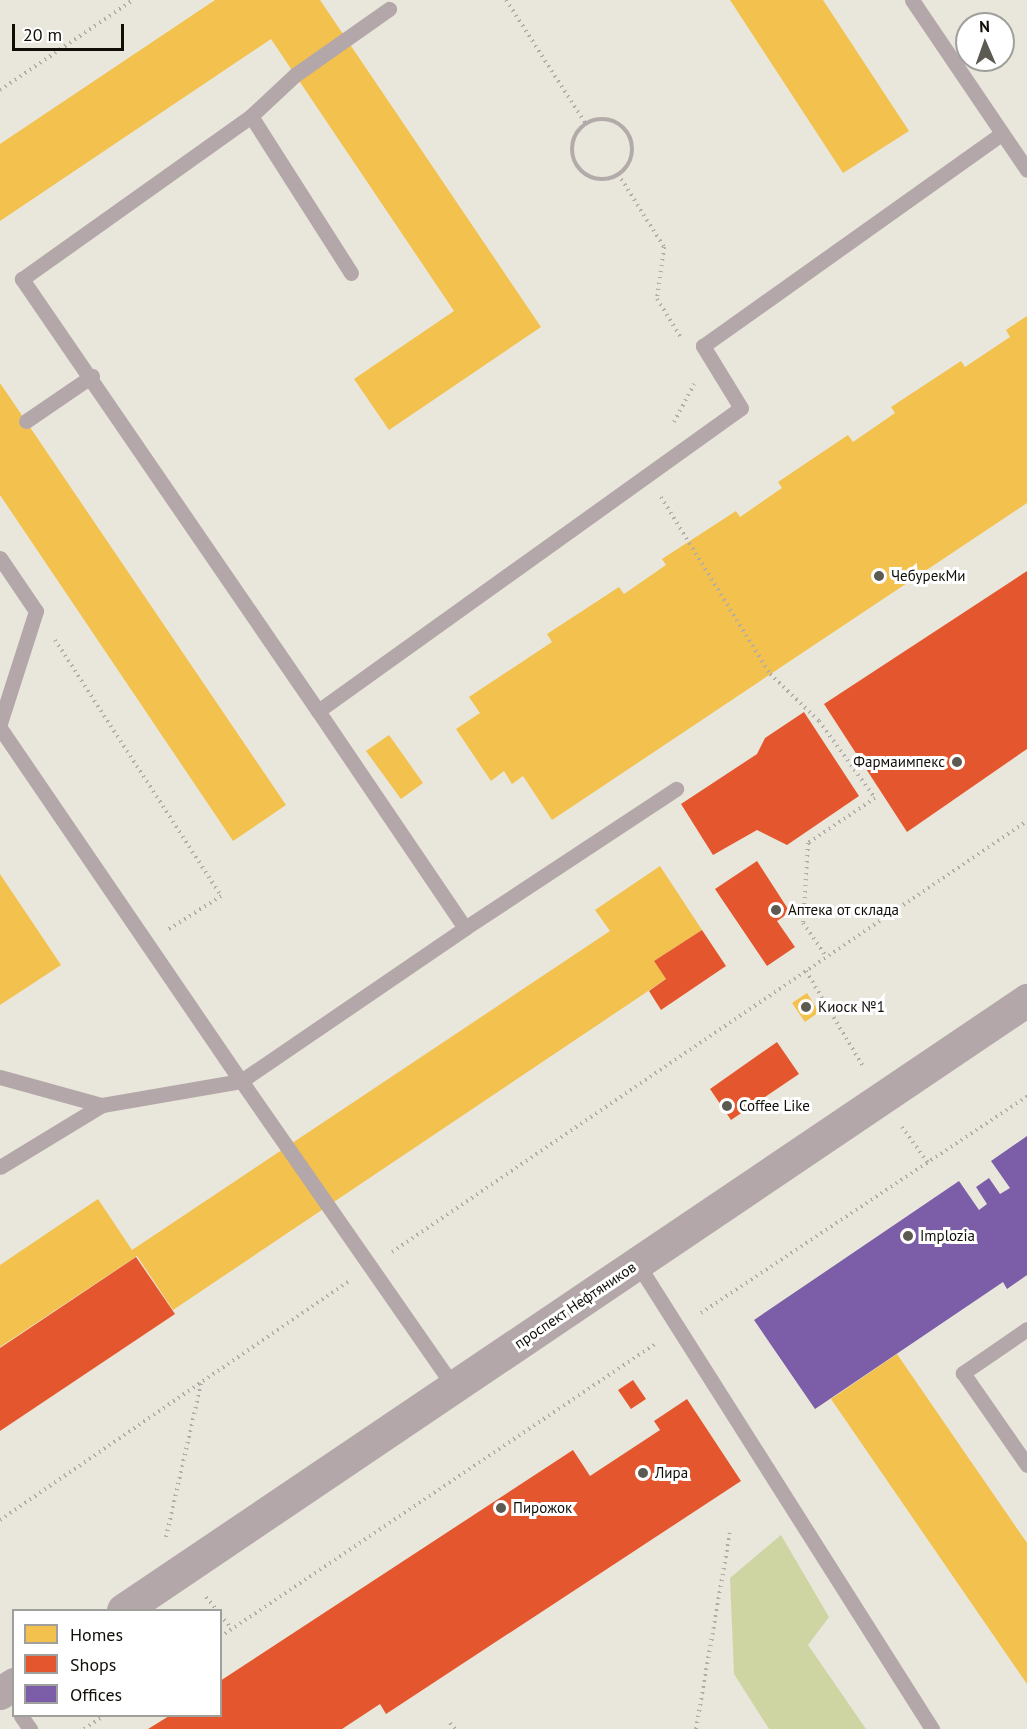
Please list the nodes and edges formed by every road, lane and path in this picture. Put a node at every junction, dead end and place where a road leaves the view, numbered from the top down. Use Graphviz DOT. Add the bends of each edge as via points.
graph roads {
  1 [pos="133,0"];
  2 [pos="506,0"];
  3 [pos="912,0"];
  4 [pos="389,9"];
  5 [pos="0,90"];
  6 [pos="251,116"];
  7 [pos="586,124"];
  8 [pos="1001,134"];
  9 [pos="1027,170"];
  10 [pos="618,174"];
  11 [pos="351,273"];
  12 [pos="682,340"];
  13 [pos="92,376"];
  14 [pos="696,381"];
  15 [pos="26,421"];
  16 [pos="647,473"];
  17 [pos="0,558"];
  18 [pos="36,611"];
  19 [pos="318,711"];
  20 [pos="0,723"];
  21 [pos="0,728"];
  22 [pos="676,789"];
  23 [pos="1027,821"];
  24 [pos="465,928"];
  25 [pos="158,936"];
  26 [pos="826,956"];
  27 [pos="1027,1000"];
  28 [pos="0,1077"];
  29 [pos="241,1081"];
  30 [pos="1027,1096"];
  31 [pos="102,1106"];
  32 [pos="0,1167"];
  33 [pos="636,1263"];
  34 [pos="372,1266"];
  35 [pos="677,1329"];
  36 [pos="1027,1329"];
  37 [pos="202,1380"];
  38 [pos="454,1387"];
  39 [pos="1027,1465"];
  40 [pos="0,1520"];
  41 [pos="730,1533"];
  42 [pos="184,1569"];
  43 [pos="126,1609"];
  44 [pos="215,1609"];
  45 [pos="222,1617"];
  46 [pos="232,1629"];
  47 [pos="222,1636"];
  48 [pos="102,1717"];
  49 [pos="450,1723"];
  50 [pos="84,1729"];
  51 [pos="455,1729"];
  52 [pos="696,1729"];
  53 [pos="932,1729"];
  1 -- 5 [label="path"];
  2 -- 7 [label="path"];
  3 -- 8 [label="lane"];
  4 -- 6 [label="lane" via="295,75"];
  6 -- 11 [label="lane"];
  6 -- 13 [label="lane" via="22,279"];
  7 -- 10 [label="path" via="572,144 578,167 598,178"];
  7 -- 10 [label="path" via="602,119 617,123 629,135 629,162"];
  8 -- 9 [label="lane"];
  8 -- 16 [label="lane" via="703,346 741,408"];
  10 -- 12 [label="path" via="664,247 657,299"];
  13 -- 15 [label="lane"];
  13 -- 19 [label="lane"];
  14 -- 16 [label="path"];
  16 -- 19 [label="lane"];
  16 -- 26 [label="path" via="770,674 819,721 875,798 808,843 803,923"];
  17 -- 18 [label="lane"];
  18 -- 20 [label="lane"];
  18 -- 25 [label="path" via="221,896"];
  19 -- 24 [label="lane"];
  21 -- 29 [label="lane"];
  22 -- 24 [label="lane"];
  23 -- 26 [label="path"];
  24 -- 29 [label="lane"];
  26 -- 34 [label="path"];
  27 -- 33 [label="street, проспект Нефтяников"];
  28 -- 31 [label="lane"];
  29 -- 31 [label="lane"];
  29 -- 34 [label="lane"];
  30 -- 35 [label="path"];
  31 -- 32 [label="lane"];
  33 -- 35 [label="lane"];
  33 -- 38 [label="street, проспект Нефтяников"];
  34 -- 37 [label="path"];
  34 -- 38 [label="lane"];
  35 -- 46 [label="path"];
  35 -- 53 [label="lane" via="788,1495"];
  36 -- 39 [label="lane" via="963,1373"];
  37 -- 40 [label="path"];
  37 -- 42 [label="path" via="165,1540"];
  38 -- 42 [label="street, проспект Нефтяников"];
  41 -- 52 [label="path"];
  42 -- 43 [label="street, проспект Нефтяников"];
  42 -- 44 [label="path"];
  45 -- 46 [label="path"];
  46 -- 47 [label="path"];
  48 -- 50 [label="path"];
  49 -- 51 [label="path"];
}
